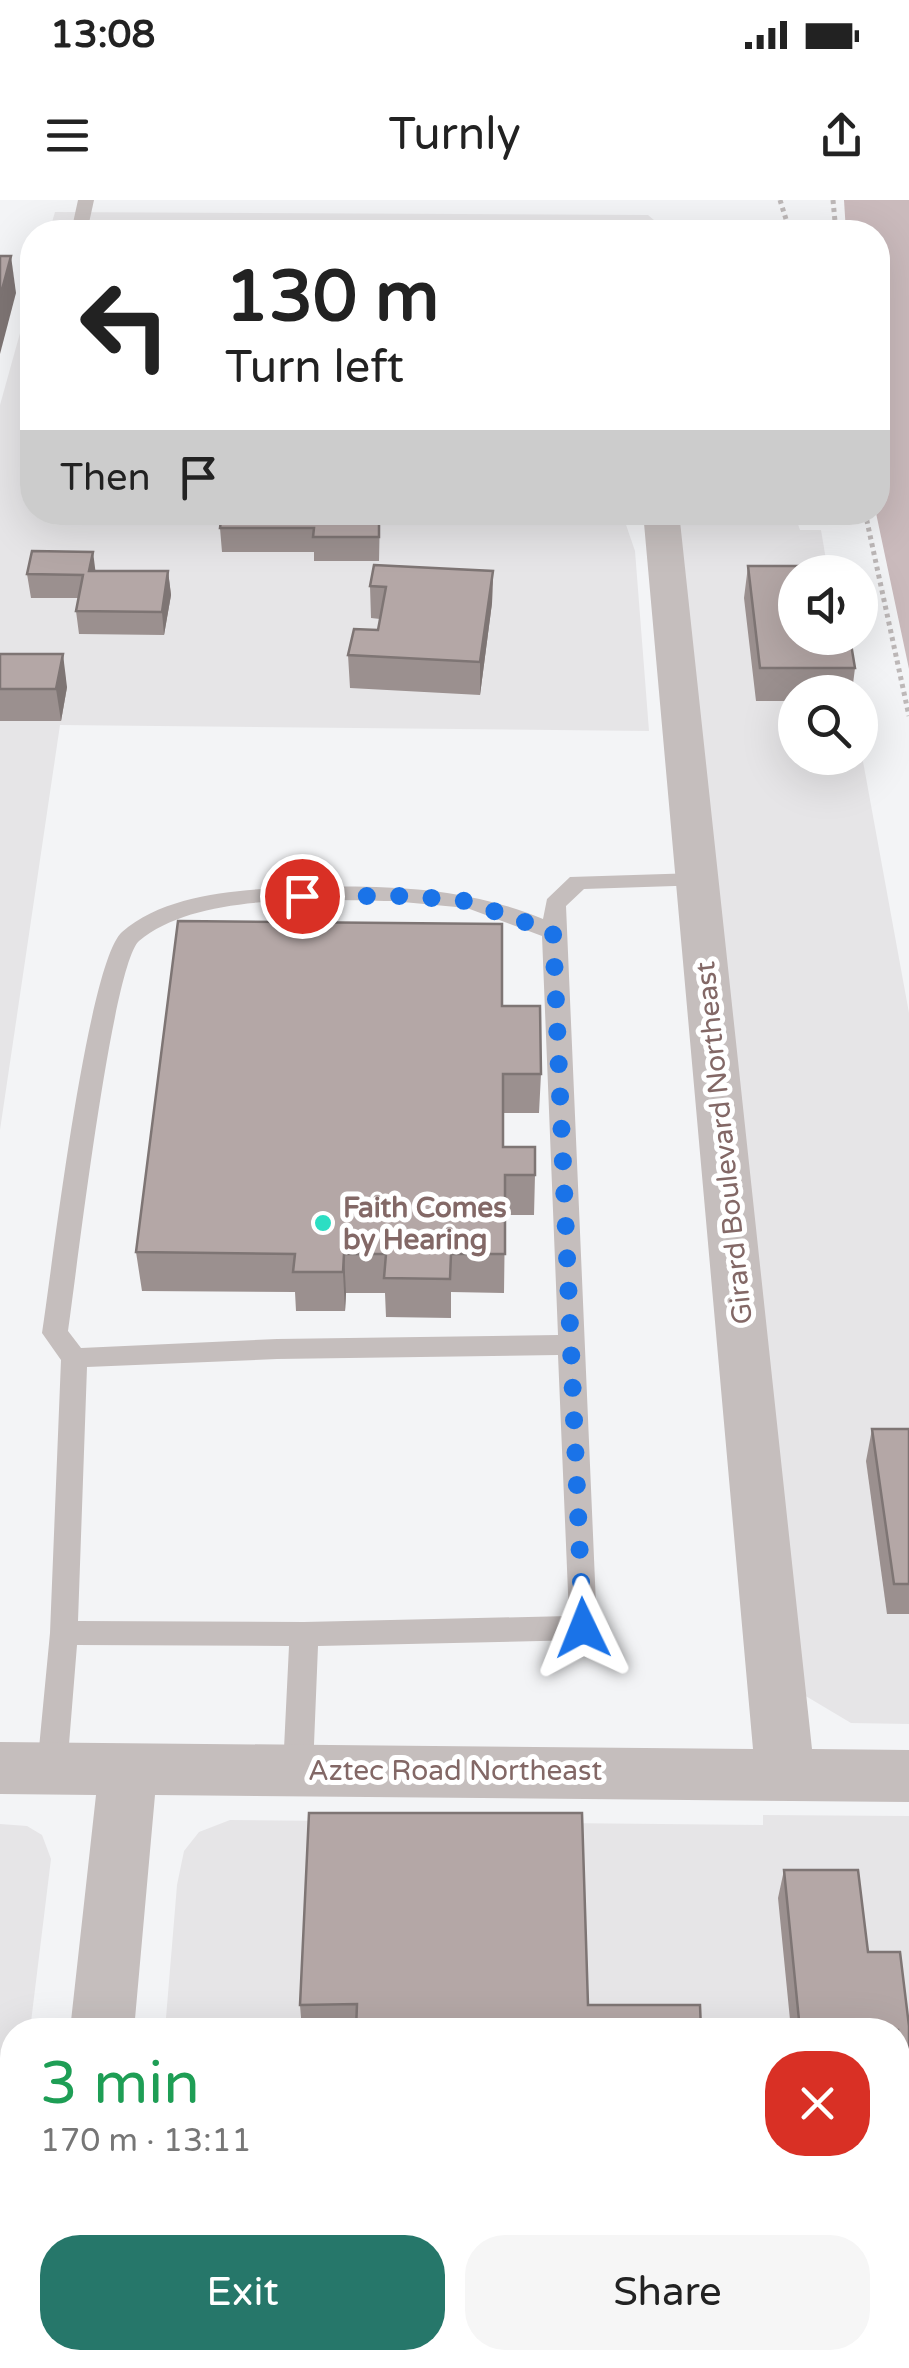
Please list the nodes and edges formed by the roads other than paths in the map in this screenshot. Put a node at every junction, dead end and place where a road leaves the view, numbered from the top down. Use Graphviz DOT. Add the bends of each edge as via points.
graph roads {
  1 [pos="661,525"];
  2 [pos="697,880"];
  3 [pos="553,932"];
  4 [pos="571,1345"];
  5 [pos="74,1358"];
  6 [pos="64,1634"];
  7 [pos="304,1634"];
  8 [pos="26,1768"];
  9 [pos="298,1768"];
  10 [pos="128,1769"];
  11 [pos="785,1774"];
  12 [pos="909,1776"];
  13 [pos="103,2018"];
  1 -- 2 [label="street, Girard Boulevard Northeast"];
  2 -- 3 [label="lane" via="578,882 555,904"];
  2 -- 11 [label="street, Girard Boulevard Northeast"];
  3 -- 4 [label="lane"];
  3 -- 5 [label="lane" via="466,901 274,896 202,904 156,918 129,937 119,954 96,1058 56,1333"];
  4 -- 5 [label="lane"];
  4 -- 7 [label="lane" via="583,1628"];
  5 -- 6 [label="lane"];
  6 -- 7 [label="lane"];
  6 -- 8 [label="lane"];
  7 -- 9 [label="lane"];
  8 -- 10 [label="street, Aztec Road Northeast"];
  9 -- 10 [label="street, Aztec Road Northeast"];
  9 -- 11 [label="street, Aztec Road Northeast"];
  10 -- 13 [label="street"];
  11 -- 12 [label="street, Aztec Road Northeast"];
}
